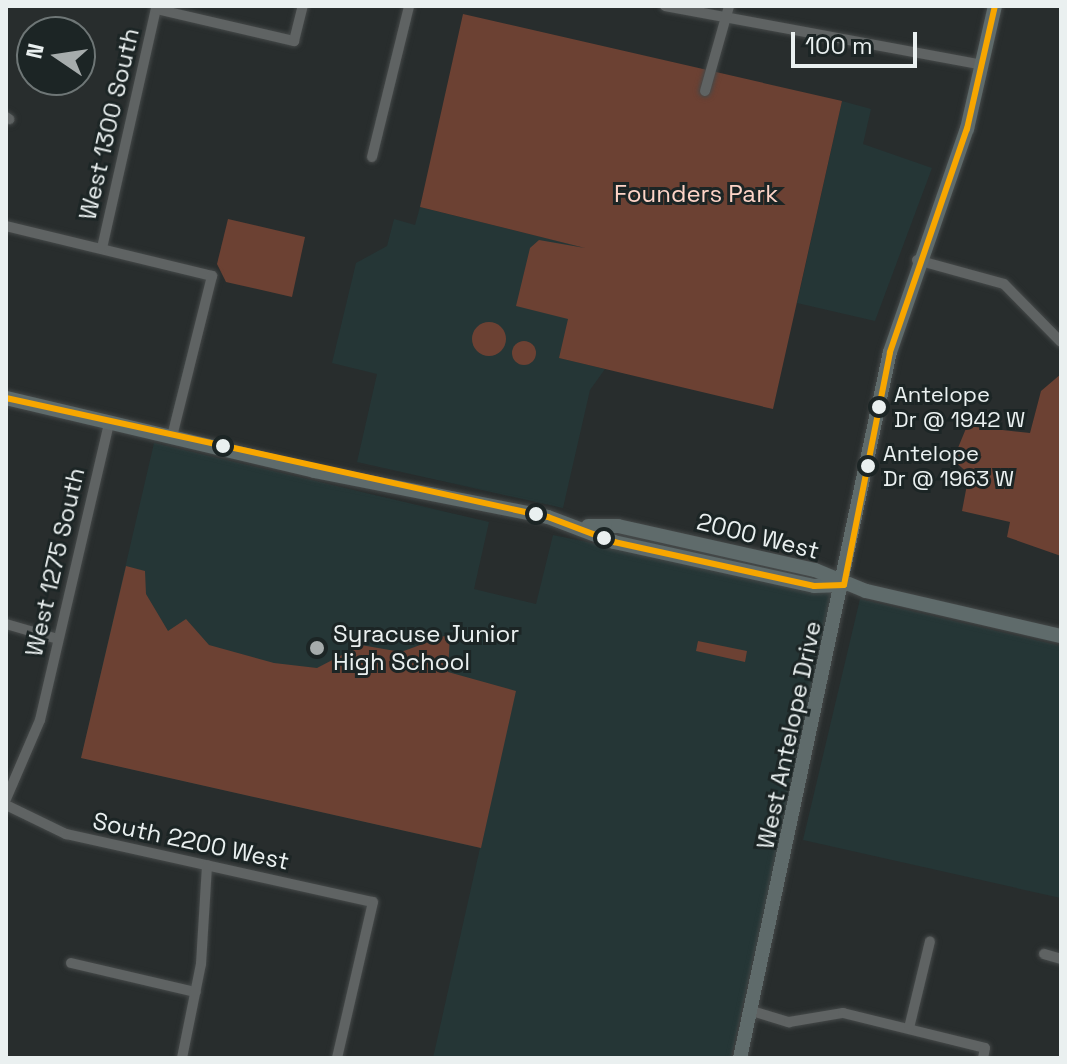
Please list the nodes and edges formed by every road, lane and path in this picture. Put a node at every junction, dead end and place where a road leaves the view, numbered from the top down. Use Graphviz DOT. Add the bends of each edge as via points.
graph roads {
  1 [pos="303,6"];
  2 [pos="409,6"];
  3 [pos="665,6"];
  4 [pos="729,6"];
  5 [pos="995,6"];
  6 [pos="726,21"];
  7 [pos="983,65"];
  8 [pos="705,91"];
  9 [pos="372,157"];
  10 [pos="6,226"];
  11 [pos="102,248"];
  12 [pos="917,260"];
  13 [pos="1061,342"];
  14 [pos="6,398"];
  15 [pos="109,424"];
  16 [pos="172,437"];
  17 [pos="844,585"];
  18 [pos="6,624"];
  19 [pos="1061,636"];
  20 [pos="58,639"];
  21 [pos="6,802"];
  22 [pos="207,865"];
  23 [pos="930,941"];
  24 [pos="1044,954"];
  25 [pos="1061,959"];
  26 [pos="71,963"];
  27 [pos="196,992"];
  28 [pos="752,1011"];
  29 [pos="909,1028"];
  30 [pos="984,1053"];
  31 [pos="182,1058"];
  32 [pos="337,1058"];
  33 [pos="740,1058"];
  1 -- 11 [label="street, West 1300 South" via="294,41 156,9"];
  2 -- 9 [label="street"];
  3 -- 6 [label="street"];
  4 -- 6 [label="street"];
  5 -- 7 [label="main road, West Antelope Drive"];
  6 -- 7 [label="street"];
  6 -- 8 [label="street"];
  7 -- 12 [label="main road, West Antelope Drive"];
  10 -- 11 [label="street"];
  11 -- 16 [label="street" via="212,276"];
  12 -- 13 [label="street" via="1004,284"];
  12 -- 17 [label="main road, West Antelope Drive" via="890,352"];
  14 -- 15 [label="main road, 2000 West"];
  15 -- 16 [label="main road, 2000 West"];
  15 -- 20 [label="street, West 1275 South"];
  16 -- 17 [label="main road, 2000 West" via="584,526 618,526 815,570"];
  17 -- 19 [label="main road, 2000 West"];
  17 -- 28 [label="main road, West Antelope Drive"];
  18 -- 20 [label="street"];
  20 -- 21 [label="street, West 1275 South" via="40,720"];
  21 -- 22 [label="street, South 2200 West" via="66,834"];
  22 -- 27 [label="street"];
  22 -- 32 [label="street, South 2200 West" via="373,902"];
  23 -- 29 [label="street"];
  24 -- 25 [label="street"];
  26 -- 27 [label="street"];
  27 -- 31 [label="street"];
  28 -- 29 [label="street" via="789,1022 843,1013"];
  28 -- 33 [label="main road, West Antelope Drive"];
  29 -- 30 [label="street"];
}
